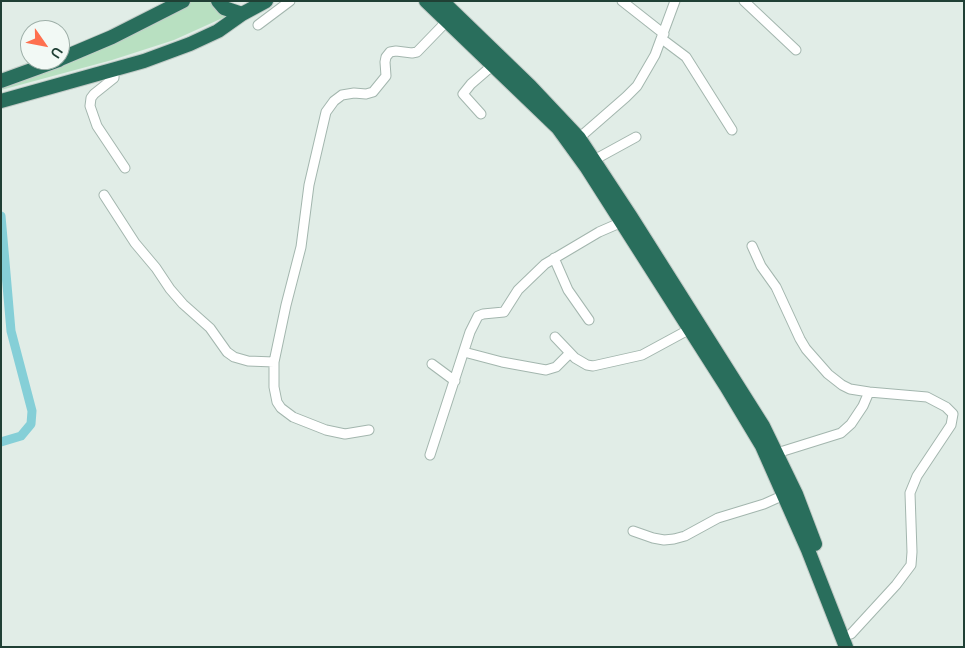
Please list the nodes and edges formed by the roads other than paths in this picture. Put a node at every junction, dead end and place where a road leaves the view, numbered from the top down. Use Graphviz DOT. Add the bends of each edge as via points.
graph roads {
  1 [pos="183,1"];
  2 [pos="218,1"];
  3 [pos="266,1"];
  4 [pos="290,1"];
  5 [pos="426,1"];
  6 [pos="442,1"];
  7 [pos="622,1"];
  8 [pos="675,1"];
  9 [pos="744,1"];
  10 [pos="242,14"];
  11 [pos="447,21"];
  12 [pos="258,25"];
  13 [pos="663,36"];
  14 [pos="796,50"];
  15 [pos="70,55"];
  16 [pos="491,58"];
  17 [pos="114,69"];
  18 [pos="31,70"];
  19 [pos="1,81"];
  20 [pos="1,101"];
  21 [pos="481,114"];
  22 [pos="732,130"];
  23 [pos="636,137"];
  24 [pos="580,138"];
  25 [pos="594,160"];
  26 [pos="125,168"];
  27 [pos="104,195"];
  28 [pos="622,222"];
  29 [pos="752,246"];
  30 [pos="554,258"];
  31 [pos="661,272"];
  32 [pos="589,320"];
  33 [pos="690,329"];
  34 [pos="555,337"];
  35 [pos="464,352"];
  36 [pos="569,354"];
  37 [pos="274,362"];
  38 [pos="432,364"];
  39 [pos="455,381"];
  40 [pos="869,392"];
  41 [pos="369,430"];
  42 [pos="777,453"];
  43 [pos="430,455"];
  44 [pos="784,495"];
  45 [pos="633,531"];
  46 [pos="812,548"];
  47 [pos="851,642"];
  1 -- 15 [label="highway"];
  2 -- 10 [label="highway" via="224,8"];
  3 -- 10 [label="highway"];
  4 -- 12 [label="street"];
  5 -- 11 [label="highway"];
  6 -- 16 [label="highway"];
  7 -- 13 [label="street"];
  8 -- 13 [label="street"];
  9 -- 14 [label="street"];
  10 -- 17 [label="highway" via="190,44"];
  11 -- 16 [label="highway"];
  11 -- 37 [label="street" via="417,52 390,52 385,62 386,76 373,92 342,95 326,112 309,185 301,246"];
  13 -- 22 [label="street" via="686,58"];
  13 -- 24 [label="street" via="637,86"];
  16 -- 21 [label="street" via="463,94"];
  16 -- 24 [label="highway" via="530,86"];
  16 -- 28 [label="highway" via="558,128"];
  17 -- 20 [label="highway"];
  17 -- 26 [label="street" via="116,76 90,98 90,106 97,126"];
  18 -- 19 [label="highway"];
  23 -- 25 [label="street"];
  24 -- 25 [label="highway"];
  25 -- 31 [label="highway"];
  27 -- 37 [label="street" via="170,290 210,328 227,352 248,361"];
  28 -- 30 [label="street"];
  28 -- 31 [label="highway"];
  29 -- 40 [label="street" via="806,349 842,385"];
  30 -- 32 [label="street" via="568,290"];
  30 -- 35 [label="street" via="525,281 504,312 478,316"];
  31 -- 33 [label="highway"];
  31 -- 42 [label="highway" via="763,426"];
  33 -- 36 [label="street" via="642,355 599,365 587,365"];
  33 -- 44 [label="highway" via="762,446"];
  34 -- 36 [label="street"];
  35 -- 36 [label="street" via="546,370 556,367"];
  35 -- 39 [label="street"];
  37 -- 41 [label="street" via="274,387 281,408 299,420 326,430 345,434"];
  38 -- 39 [label="street"];
  39 -- 43 [label="street"];
  40 -- 42 [label="street" via="863,406 842,433"];
  40 -- 47 [label="street" via="932,399 952,411 954,418 912,486 909,501 911,565"];
  42 -- 46 [label="highway"];
  44 -- 45 [label="street" via="718,518 674,539 653,538"];
  44 -- 46 [label="highway"];
  46 -- 47 [label="highway"];
}
